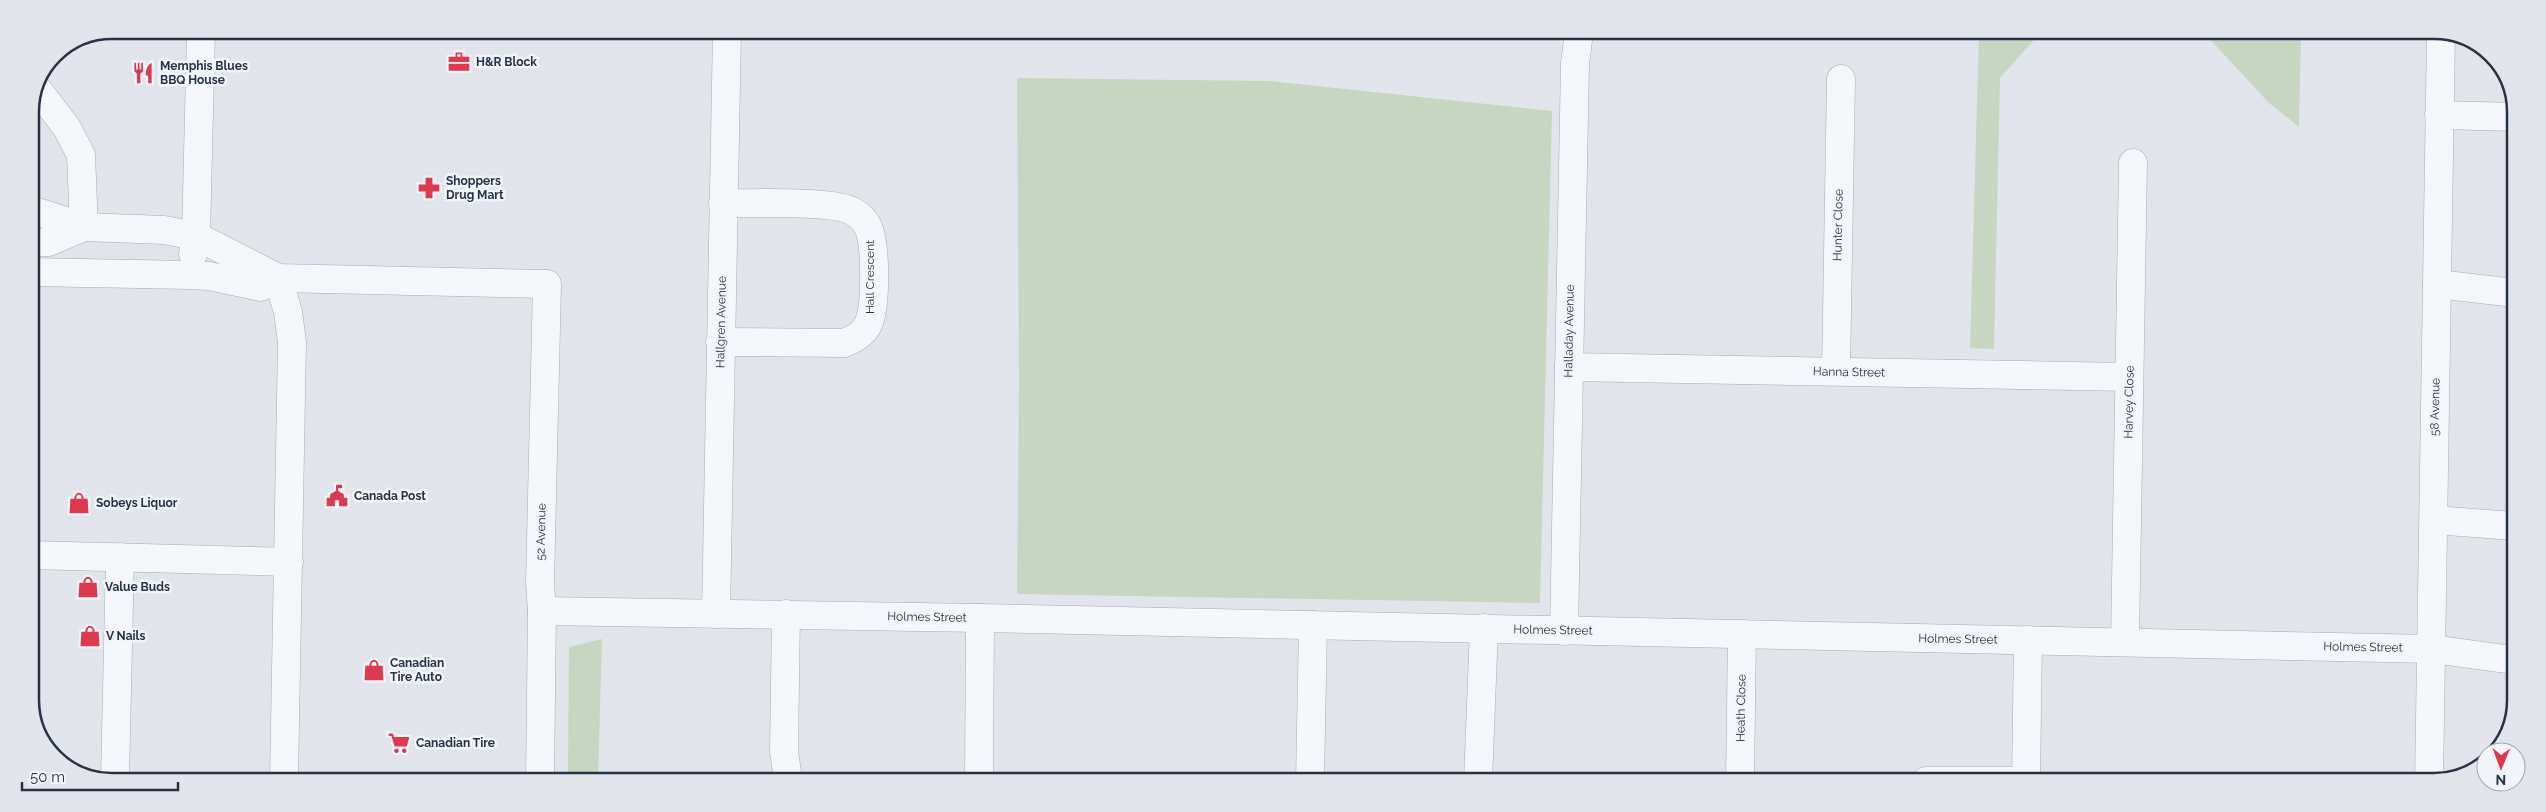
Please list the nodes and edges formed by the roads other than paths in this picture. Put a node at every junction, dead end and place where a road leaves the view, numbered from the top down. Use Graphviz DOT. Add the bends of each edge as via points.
graph roads {
  1 [pos="201,39"];
  2 [pos="727,39"];
  3 [pos="1577,39"];
  4 [pos="2441,39"];
  5 [pos="1841,79"];
  6 [pos="41,94"];
  7 [pos="2439,115"];
  8 [pos="2507,117"];
  9 [pos="2133,163"];
  10 [pos="723,203"];
  11 [pos="39,213"];
  12 [pos="84,227"];
  13 [pos="196,236"];
  14 [pos="39,242"];
  15 [pos="39,272"];
  16 [pos="189,275"];
  17 [pos="278,278"];
  18 [pos="2437,284"];
  19 [pos="2507,292"];
  20 [pos="720,342"];
  21 [pos="1569,367"];
  22 [pos="1836,371"];
  23 [pos="2129,377"];
  24 [pos="2434,520"];
  25 [pos="2507,525"];
  26 [pos="39,556"];
  27 [pos="120,556"];
  28 [pos="289,562"];
  29 [pos="542,611"];
  30 [pos="716,614"];
  31 [pos="786,614"];
  32 [pos="980,618"];
  33 [pos="1312,625"];
  34 [pos="1484,628"];
  35 [pos="1564,630"];
  36 [pos="1742,634"];
  37 [pos="2028,640"];
  38 [pos="2125,642"];
  39 [pos="2432,649"];
  40 [pos="2507,659"];
  41 [pos="115,773"];
  42 [pos="284,773"];
  43 [pos="540,773"];
  44 [pos="787,773"];
  45 [pos="979,773"];
  46 [pos="1310,773"];
  47 [pos="1478,773"];
  48 [pos="1740,773"];
  49 [pos="2026,773"];
  50 [pos="2429,773"];
  1 -- 13 [label="street"];
  2 -- 10 [label="street, Hallgren Avenue"];
  3 -- 21 [label="street, Halladay Avenue"];
  4 -- 7 [label="street, 58 Avenue"];
  5 -- 22 [label="street, Hunter Close"];
  6 -- 12 [label="street" via="81,155"];
  7 -- 8 [label="street"];
  7 -- 18 [label="street, 58 Avenue"];
  9 -- 23 [label="street, Harvey Close"];
  10 -- 20 [label="street, Hallgren Avenue"];
  10 -- 20 [label="street, Hall Crescent" via="826,205 851,210 864,221 871,234 872,305 867,327 854,340 844,343"];
  11 -- 12 [label="street"];
  12 -- 13 [label="street" via="164,230"];
  12 -- 14 [label="street"];
  13 -- 16 [label="street"];
  13 -- 17 [label="street"];
  15 -- 16 [label="street"];
  16 -- 17 [label="street" via="261,287"];
  17 -- 28 [label="street" via="288,312 292,342"];
  17 -- 29 [label="street, 52 Avenue" via="547,284"];
  18 -- 19 [label="street"];
  18 -- 24 [label="street, 58 Avenue"];
  20 -- 30 [label="street, Hallgren Avenue"];
  21 -- 22 [label="street, Hanna Street"];
  21 -- 35 [label="street, Halladay Avenue"];
  22 -- 23 [label="street, Hanna Street"];
  23 -- 38 [label="street, Harvey Close"];
  24 -- 25 [label="street"];
  24 -- 39 [label="street, 58 Avenue"];
  26 -- 27 [label="street"];
  27 -- 28 [label="street"];
  27 -- 41 [label="street"];
  28 -- 42 [label="street"];
  29 -- 30 [label="street, Holmes Street"];
  29 -- 43 [label="street, 52 Avenue"];
  30 -- 31 [label="street, Holmes Street"];
  31 -- 32 [label="street, Holmes Street"];
  31 -- 44 [label="street" via="784,751"];
  32 -- 33 [label="street, Holmes Street"];
  32 -- 45 [label="street"];
  33 -- 34 [label="street, Holmes Street"];
  33 -- 46 [label="street"];
  34 -- 35 [label="street, Holmes Street"];
  34 -- 47 [label="street"];
  35 -- 36 [label="street, Holmes Street"];
  36 -- 37 [label="street, Holmes Street"];
  36 -- 48 [label="street, Heath Close"];
  37 -- 38 [label="street, Holmes Street"];
  37 -- 49 [label="street"];
  38 -- 39 [label="street, Holmes Street"];
  39 -- 40 [label="street, Holmes Street"];
  39 -- 50 [label="street, 58 Avenue"];
}
